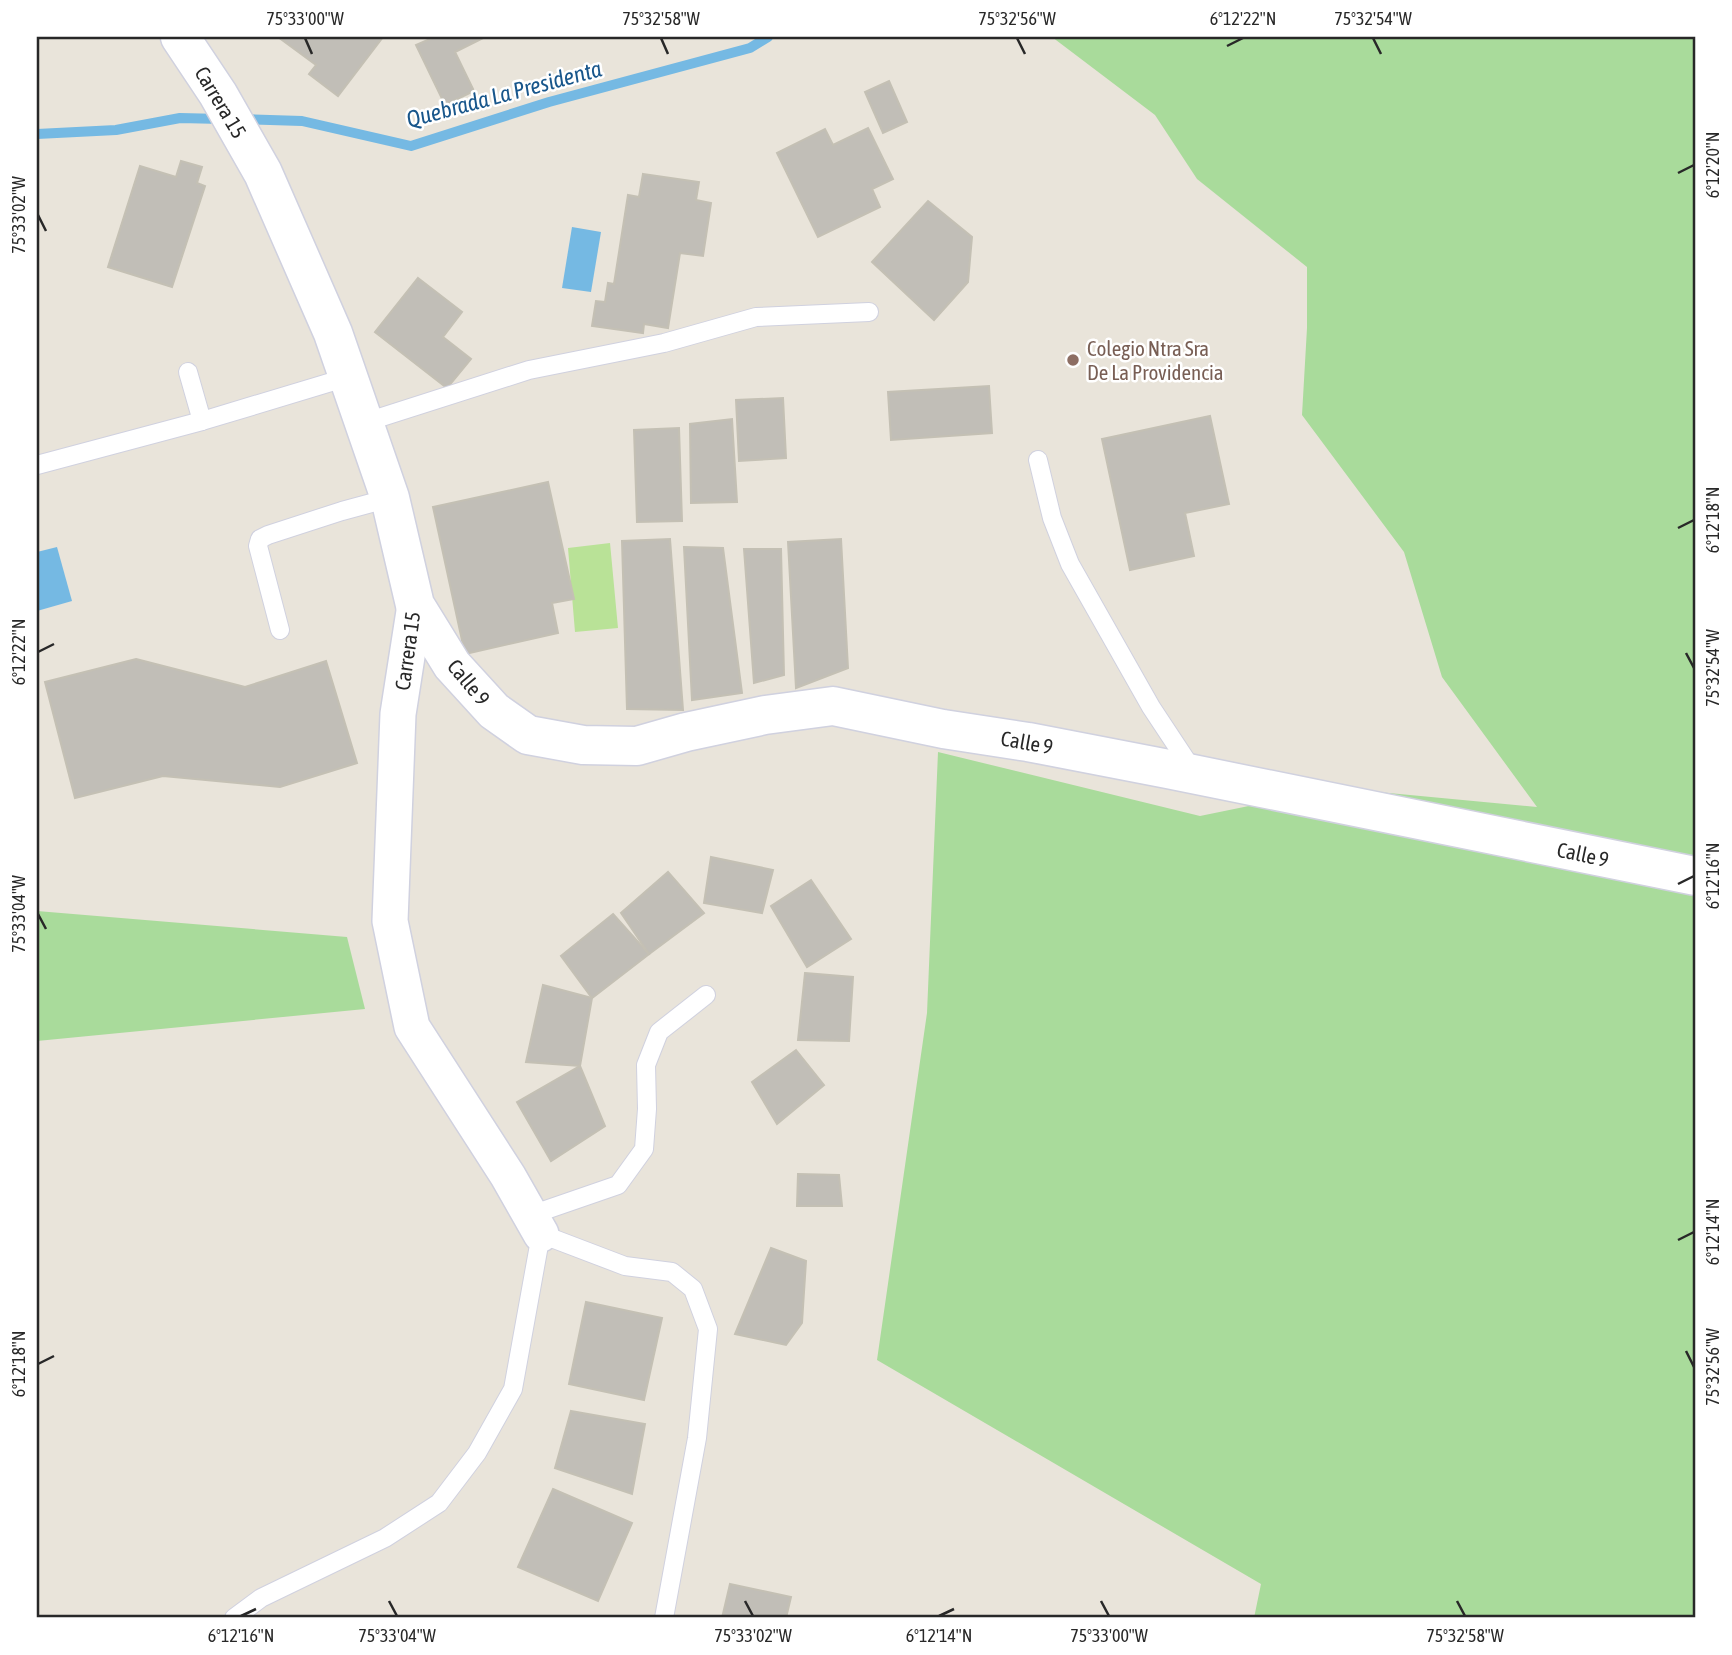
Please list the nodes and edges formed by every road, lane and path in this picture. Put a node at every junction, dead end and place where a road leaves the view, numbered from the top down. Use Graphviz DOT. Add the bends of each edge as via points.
graph roads {
  1 [pos="180,37"];
  2 [pos="869,312"];
  3 [pos="188,372"];
  4 [pos="348,377"];
  5 [pos="202,421"];
  6 [pos="363,423"];
  7 [pos="1038,460"];
  8 [pos="37,465"];
  9 [pos="390,498"];
  10 [pos="415,605"];
  11 [pos="280,630"];
  12 [pos="1196,775"];
  13 [pos="1695,876"];
  14 [pos="706,995"];
  15 [pos="536,1224"];
  16 [pos="234,1618"];
  17 [pos="664,1618"];
  1 -- 4 [label="street, Carrera 15" via="263,173"];
  2 -- 6 [label="lane" via="756,317 664,343 529,370"];
  3 -- 5 [label="lane"];
  4 -- 5 [label="lane"];
  4 -- 6 [label="street, Carrera 15"];
  5 -- 8 [label="lane"];
  6 -- 9 [label="street, Carrera 15"];
  7 -- 12 [label="lane" via="1052,518 1070,564 1151,707"];
  9 -- 10 [label="street, Carrera 15"];
  9 -- 11 [label="lane" via="260,539"];
  10 -- 12 [label="street, Calle 9" via="452,664 494,711 528,735 583,746 637,746 765,715 832,706"];
  10 -- 15 [label="street, Carrera 15" via="398,715 390,921 412,1027"];
  12 -- 13 [label="street, Calle 9"];
  14 -- 15 [label="lane" via="659,1032 646,1065 644,1149 618,1185"];
  15 -- 16 [label="lane" via="513,1389 477,1453 439,1503 385,1538 261,1598"];
  15 -- 17 [label="lane" via="625,1266 672,1272 693,1289 708,1329 697,1438"];
}
